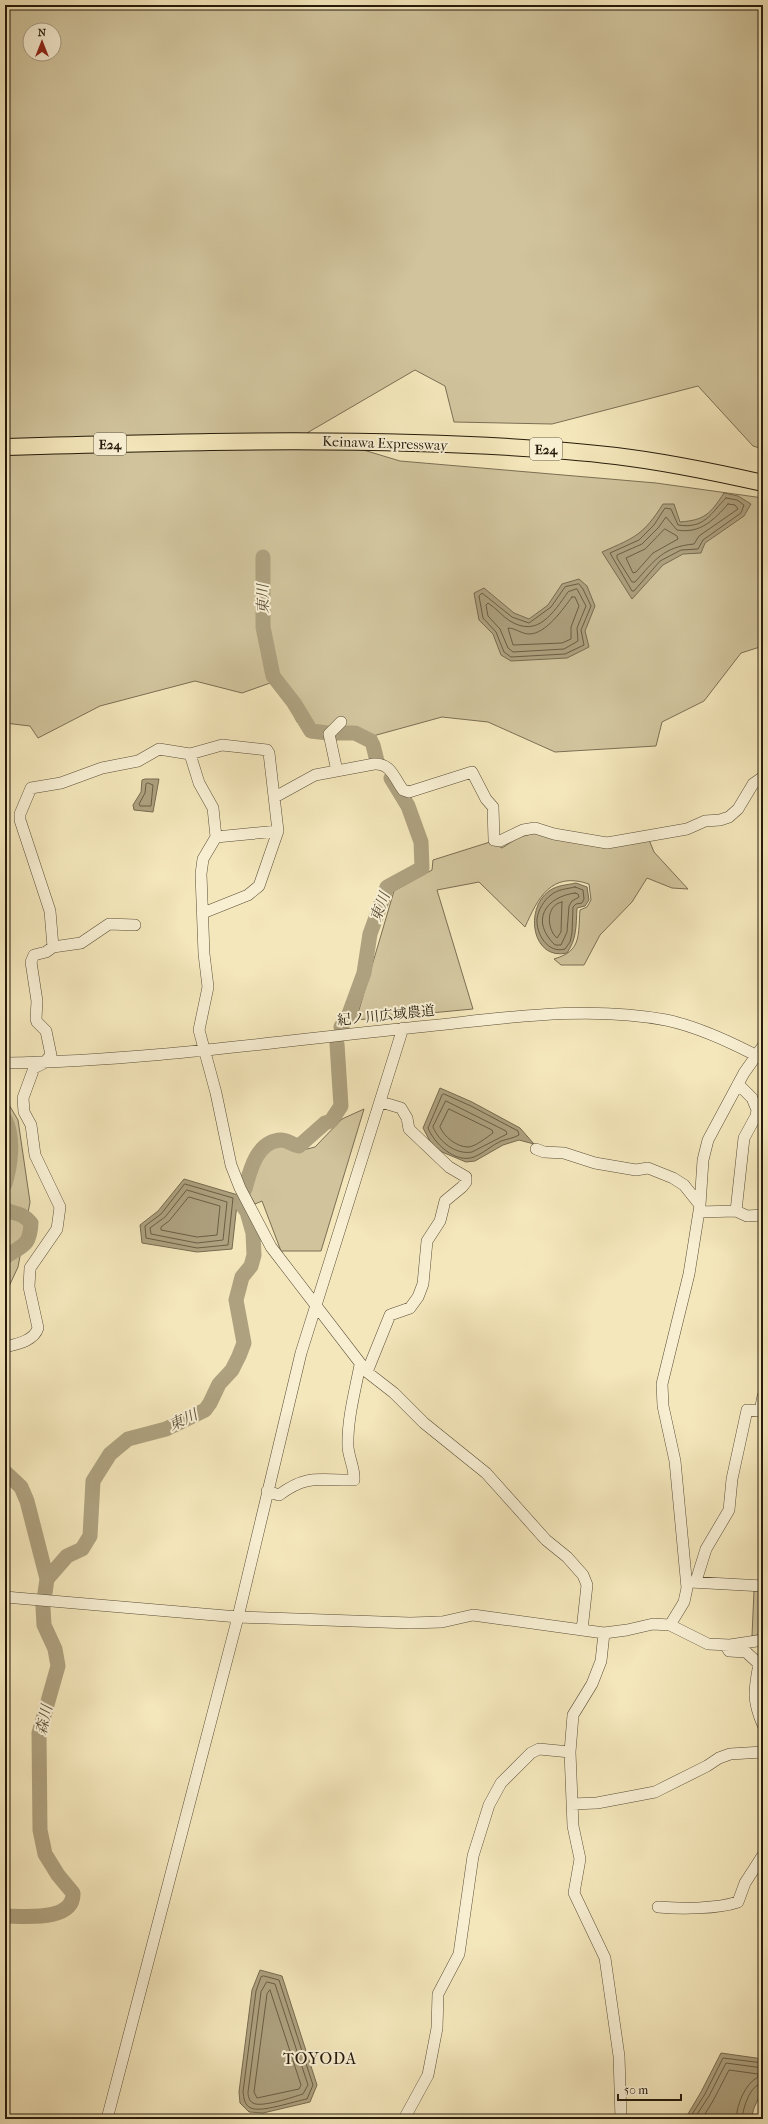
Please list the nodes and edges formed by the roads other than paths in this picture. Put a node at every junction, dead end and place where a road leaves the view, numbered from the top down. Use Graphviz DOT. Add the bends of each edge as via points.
graph roads {
  1 [pos="5,447"];
  2 [pos="763,483"];
  3 [pos="341,722"];
  4 [pos="190,754"];
  5 [pos="337,771"];
  6 [pos="763,777"];
  7 [pos="276,797"];
  8 [pos="278,831"];
  9 [pos="216,837"];
  10 [pos="203,913"];
  11 [pos="135,924"];
  12 [pos="53,947"];
  13 [pos="403,1028"];
  14 [pos="203,1050"];
  15 [pos="761,1053"];
  16 [pos="5,1063"];
  17 [pos="44,1063"];
  18 [pos="738,1084"];
  19 [pos="380,1102"];
  20 [pos="536,1149"];
  21 [pos="699,1208"];
  22 [pos="736,1211"];
  23 [pos="763,1215"];
  24 [pos="315,1307"];
  25 [pos="5,1347"];
  26 [pos="364,1368"];
  27 [pos="763,1396"];
  28 [pos="267,1491"];
  29 [pos="692,1582"];
  30 [pos="763,1586"];
  31 [pos="5,1597"];
  32 [pos="238,1616"];
  33 [pos="670,1625"];
  34 [pos="582,1630"];
  35 [pos="604,1633"];
  36 [pos="763,1640"];
  37 [pos="725,1645"];
  38 [pos="763,1725"];
  39 [pos="570,1752"];
  40 [pos="763,1752"];
  41 [pos="572,1804"];
  42 [pos="763,1855"];
  43 [pos="658,1907"];
  44 [pos="107,2119"];
  45 [pos="404,2119"];
  46 [pos="621,2119"];
  1 -- 2 [label="highway, Keinawa Expressway / E24" via="215,441 458,445 577,452 693,468"];
  3 -- 5 [label="street" via="330,734"];
  4 -- 7 [label="street" via="222,745 267,750"];
  4 -- 9 [label="street" via="199,783 213,808"];
  4 -- 12 [label="street" via="159,750 138,761 102,768 61,783 31,788 20,820 48,904"];
  5 -- 6 [label="street" via="381,763 388,766 403,790 409,792 472,772 493,807 494,840 500,841 523,830 535,828 607,843 688,829 705,821 729,817 738,809 753,784"];
  5 -- 7 [label="street" via="314,775"];
  7 -- 8 [label="street"];
  8 -- 9 [label="street"];
  8 -- 10 [label="street" via="256,890"];
  9 -- 10 [label="street" via="203,859"];
  10 -- 14 [label="street" via="204,954 208,978 199,1030"];
  11 -- 12 [label="street" via="109,924 81,943"];
  12 -- 17 [label="street" via="34,955 31,962 37,1001 36,1019 46,1031 51,1055"];
  13 -- 14 [label="street, 紀ノ川広域農道"];
  13 -- 15 [label="street, 紀ノ川広域農道" via="542,1014 608,1013 667,1020"];
  13 -- 19 [label="street"];
  14 -- 17 [label="street, 紀ノ川広域農道"];
  14 -- 24 [label="street" via="216,1093 231,1165 240,1188 271,1247"];
  15 -- 18 [label="street"];
  16 -- 17 [label="street, 紀ノ川広域農道"];
  17 -- 25 [label="street" via="34,1068 31,1073 23,1098 23,1107 31,1125 39,1166 60,1207 59,1224 30,1268 29,1288 38,1328 23,1342"];
  18 -- 21 [label="street" via="708,1140 703,1160"];
  18 -- 22 [label="street" via="752,1098 757,1110 744,1138"];
  19 -- 24 [label="street"];
  19 -- 26 [label="street" via="401,1108 407,1118 409,1129 448,1167 466,1177 466,1182 445,1202 440,1221 427,1241 423,1284 418,1297 410,1308 390,1315"];
  20 -- 21 [label="street" via="636,1170 648,1168 684,1185"];
  21 -- 22 [label="street"];
  21 -- 29 [label="street" via="688,1274 662,1384 663,1406 676,1461"];
  22 -- 23 [label="street" via="747,1216"];
  24 -- 26 [label="street"];
  24 -- 28 [label="street"];
  26 -- 28 [label="street" via="353,1400 348,1446 354,1480 316,1478 292,1485 279,1495"];
  26 -- 34 [label="street" via="424,1423 486,1473 546,1540 567,1557 583,1575 587,1585"];
  27 -- 29 [label="street" via="760,1411 747,1410 732,1479 729,1510 706,1549"];
  28 -- 32 [label="street"];
  29 -- 30 [label="street"];
  29 -- 33 [label="street"];
  31 -- 32 [label="street"];
  32 -- 34 [label="street" via="410,1623 442,1622 473,1615"];
  32 -- 44 [label="street"];
  33 -- 35 [label="street" via="652,1624"];
  33 -- 37 [label="street" via="708,1644"];
  34 -- 35 [label="street"];
  35 -- 39 [label="street" via="601,1661 592,1684 572,1715"];
  36 -- 37 [label="street"];
  37 -- 38 [label="street" via="729,1651 746,1652 759,1664 754,1688 756,1708"];
  39 -- 41 [label="street"];
  39 -- 45 [label="street" via="539,1749 531,1753 501,1783 489,1805 473,1856 459,1954 438,1994 436,2028 428,2075"];
  40 -- 41 [label="street" via="730,1754 719,1758 655,1792 597,1803"];
  41 -- 46 [label="street" via="573,1826 580,1859 574,1893 605,1958 619,2056"];
  42 -- 43 [label="street" via="744,1883 742,1896 738,1902 728,1906 680,1909"];
}
